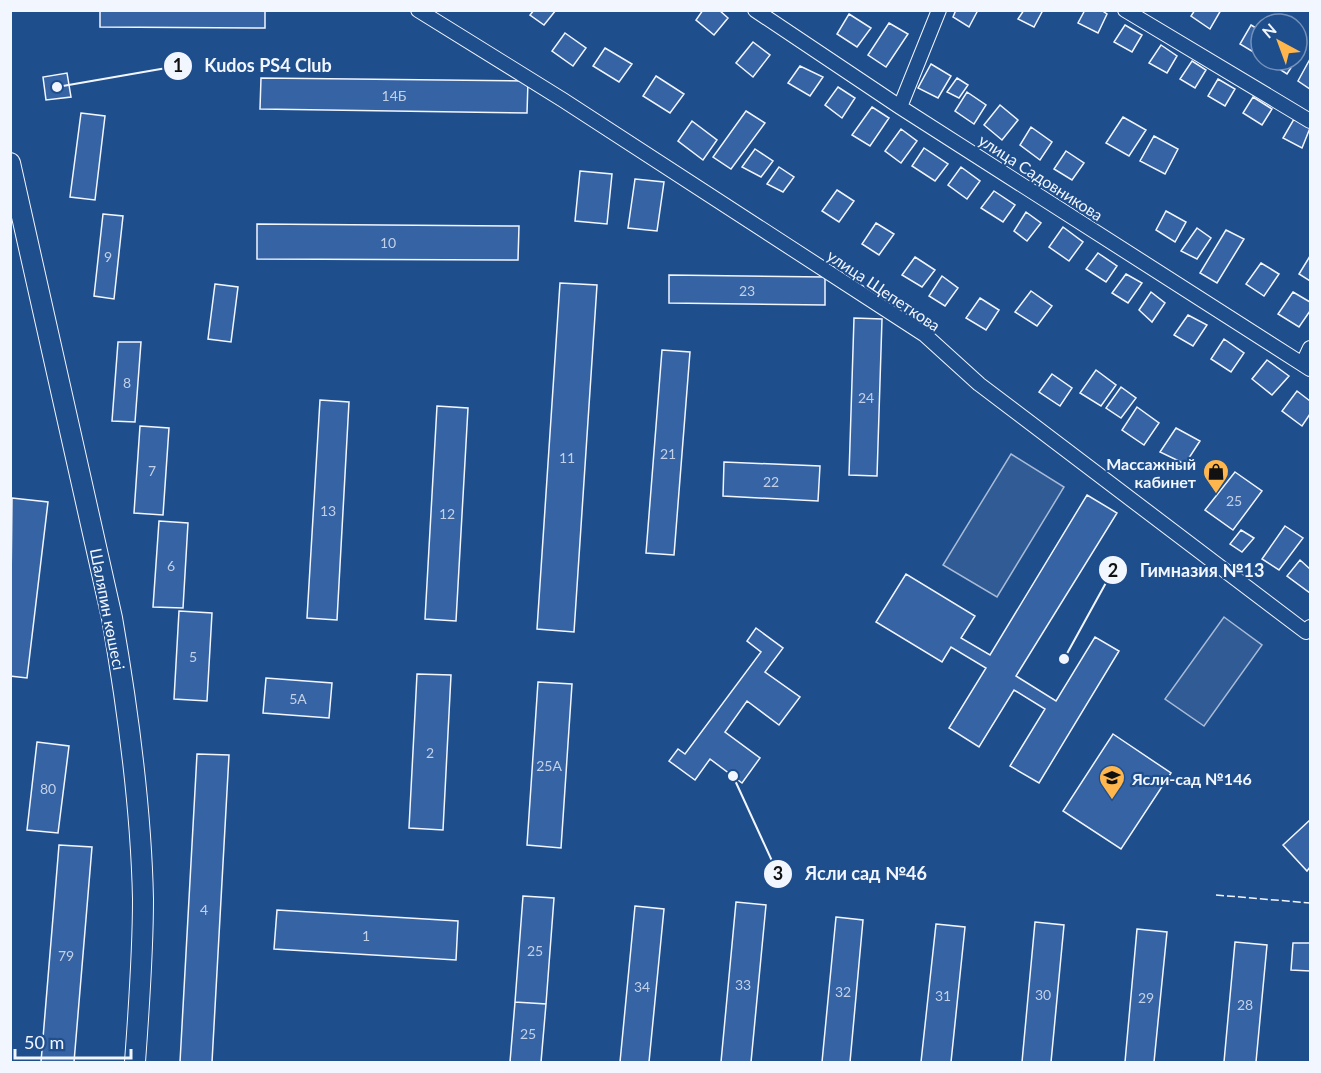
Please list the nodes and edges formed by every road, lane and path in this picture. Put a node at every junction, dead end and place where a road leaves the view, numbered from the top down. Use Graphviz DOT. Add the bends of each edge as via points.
graph roads {
  1 [pos="418,10"];
  2 [pos="755,10"];
  3 [pos="939,10"];
  4 [pos="1125,10"];
  5 [pos="900,106"];
  6 [pos="1311,121"];
  7 [pos="10,163"];
  8 [pos="1311,348"];
  9 [pos="1307,366"];
  10 [pos="1308,630"];
  11 [pos="135,1062"];
  1 -- 10 [label="street, улица Щепеткова" via="926,335 979,384"];
  2 -- 5 [label="street, улица Садовникова"];
  3 -- 5 [label="street"];
  4 -- 6 [label="street"];
  5 -- 9 [label="street, улица Садовникова"];
  7 -- 11 [label="main road, Шаляпин көшесі" via="112,618 124,694 137,798 143,898"];
  8 -- 9 [label="street"];
}
